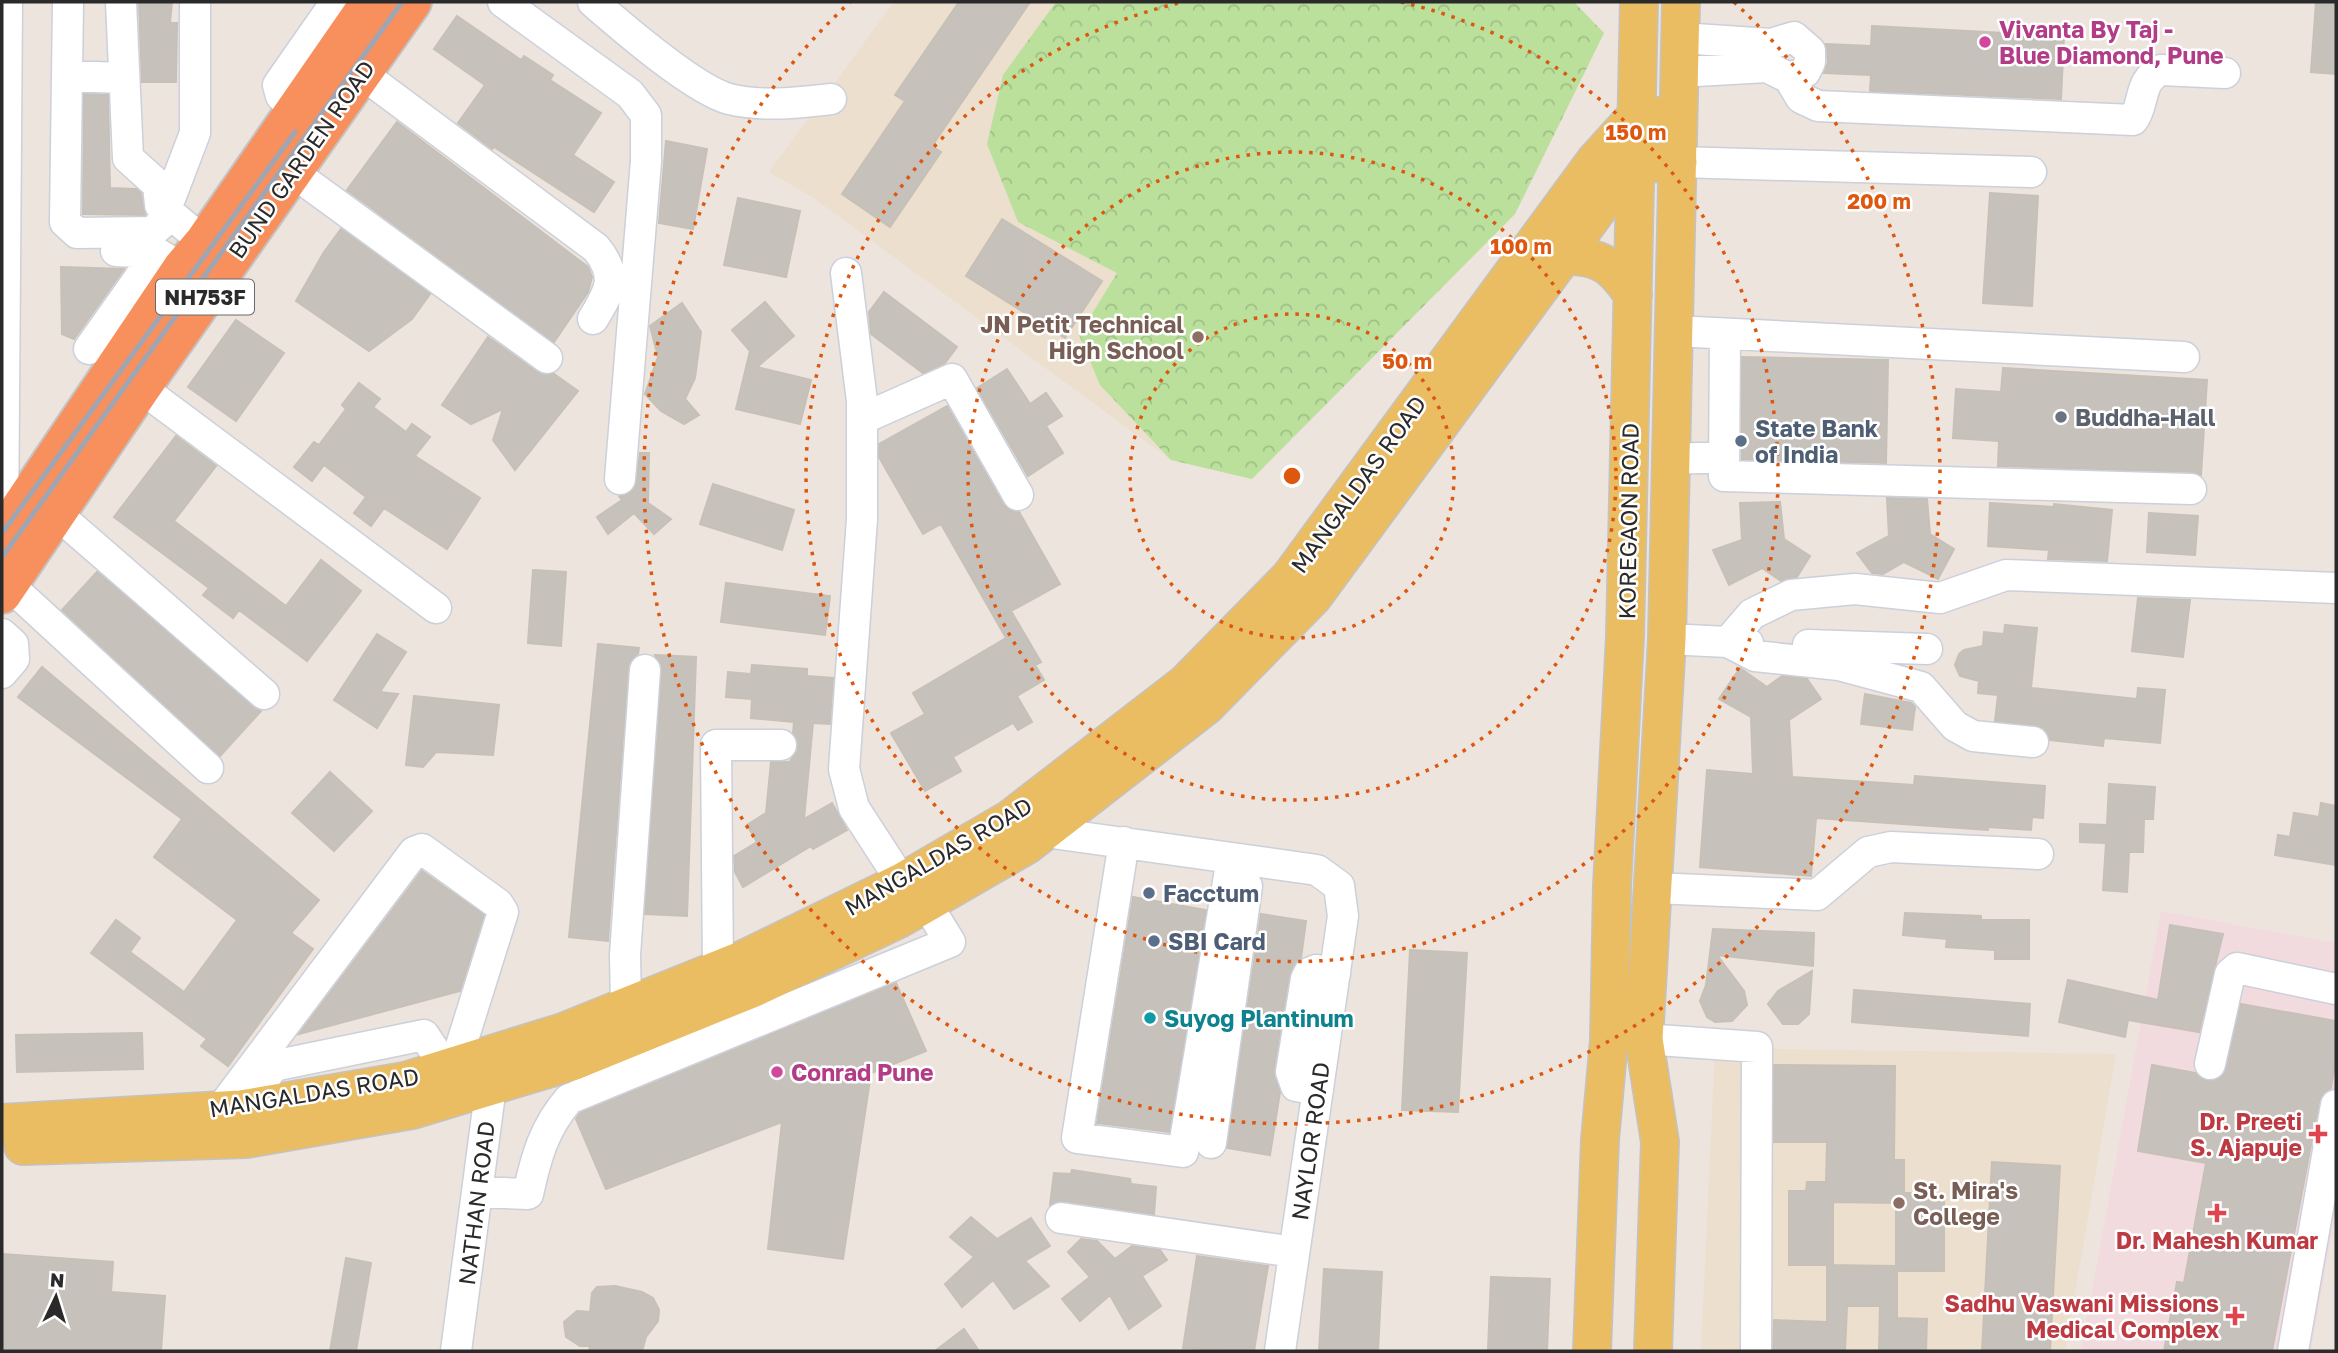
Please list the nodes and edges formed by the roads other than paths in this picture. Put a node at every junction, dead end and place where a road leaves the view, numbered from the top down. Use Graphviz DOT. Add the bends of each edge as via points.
graph roads {
  1 [pos="7,2"];
  2 [pos="68,2"];
  3 [pos="121,2"];
  4 [pos="195,2"];
  5 [pos="336,2"];
  6 [pos="370,2"];
  7 [pos="412,2"];
  8 [pos="503,2"];
  9 [pos="593,2"];
  10 [pos="1639,2"];
  11 [pos="1681,2"];
  12 [pos="1679,55"];
  13 [pos="2225,73"];
  14 [pos="361,74"];
  15 [pos="67,76"];
  16 [pos="124,78"];
  17 [pos="1789,78"];
  18 [pos="4,91"];
  19 [pos="831,99"];
  20 [pos="295,108"];
  21 [pos="1636,116"];
  22 [pos="1678,116"];
  23 [pos="1678,162"];
  24 [pos="1636,164"];
  25 [pos="291,171"];
  26 [pos="2031,172"];
  27 [pos="168,210"];
  28 [pos="4,216"];
  29 [pos="66,249"];
  30 [pos="181,254"];
  31 [pos="1564,256"];
  32 [pos="846,273"];
  33 [pos="1633,295"];
  34 [pos="593,319"];
  35 [pos="1675,331"];
  36 [pos="1725,334"];
  37 [pos="4,342"];
  38 [pos="89,349"];
  39 [pos="2185,357"];
  40 [pos="547,358"];
  41 [pos="141,388"];
  42 [pos="862,419"];
  43 [pos="1724,457"];
  44 [pos="1672,459"];
  45 [pos="3,466"];
  46 [pos="620,480"];
  47 [pos="2191,489"];
  48 [pos="1018,495"];
  49 [pos="57,514"];
  50 [pos="2,535"];
  51 [pos="2336,588"];
  52 [pos="5,590"];
  53 [pos="436,608"];
  54 [pos="2,634"];
  55 [pos="1667,639"];
  56 [pos="1728,642"];
  57 [pos="1927,649"];
  58 [pos="645,670"];
  59 [pos="2,673"];
  60 [pos="264,694"];
  61 [pos="2033,742"];
  62 [pos="781,745"];
  63 [pos="208,768"];
  64 [pos="1035,819"];
  65 [pos="1124,842"];
  66 [pos="2038,854"];
  67 [pos="1241,860"];
  68 [pos="1654,888"];
  69 [pos="914,892"];
  70 [pos="718,970"];
  71 [pos="2336,989"];
  72 [pos="626,1006"];
  73 [pos="1627,1040"];
  74 [pos="2210,1064"];
  75 [pos="468,1069"];
  76 [pos="2336,1105"];
  77 [pos="233,1109"];
  78 [pos="2,1123"];
  79 [pos="1211,1143"];
  80 [pos="2,1147"];
  81 [pos="477,1192"];
  82 [pos="1061,1218"];
  83 [pos="1294,1252"];
  84 [pos="456,1351"];
  85 [pos="1280,1351"];
  86 [pos="1592,1351"];
  87 [pos="1653,1351"];
  88 [pos="1756,1351"];
  89 [pos="2293,1351"];
  1 -- 18 [label="street"];
  2 -- 15 [label="street"];
  3 -- 16 [label="street"];
  4 -- 27 [label="street" via="195,133"];
  5 -- 20 [label="street" via="278,85 281,96"];
  6 -- 20 [label="highway, BUND GARDEN ROAD / NH753F"];
  7 -- 14 [label="highway, BUND GARDEN ROAD / NH753F"];
  8 -- 46 [label="street" via="630,94 646,115"];
  9 -- 19 [label="street" via="673,66 726,98 752,103"];
  10 -- 21 [label="main road, KOREGAON ROAD"];
  11 -- 12 [label="main road, KOREGAON ROAD"];
  12 -- 17 [label="street" via="1767,67"];
  12 -- 17 [label="street" via="1794,37 1810,51 1810,62 1805,72"];
  12 -- 22 [label="main road, KOREGAON ROAD"];
  13 -- 17 [label="street" via="2155,72 2143,88 2133,120 1818,106 1801,98"];
  14 -- 25 [label="highway, BUND GARDEN ROAD / NH753F"];
  14 -- 34 [label="street" via="596,248 608,263 610,276 609,293"];
  15 -- 16 [label="street"];
  15 -- 27 [label="street" via="65,222 70,230 152,232"];
  16 -- 27 [label="street" via="128,158 158,185 160,205"];
  18 -- 28 [label="street"];
  20 -- 30 [label="highway, BUND GARDEN ROAD / NH753F"];
  21 -- 22 [label="main road"];
  21 -- 24 [label="main road, KOREGAON ROAD"];
  21 -- 64 [label="main road, MANGALDAS ROAD" via="1595,161 1290,577 1186,683"];
  22 -- 23 [label="main road, KOREGAON ROAD"];
  23 -- 24 [label="main road"];
  23 -- 26 [label="street"];
  23 -- 35 [label="main road, KOREGAON ROAD"];
  24 -- 31 [label="main road, MANGALDAS ROAD"];
  24 -- 33 [label="main road, KOREGAON ROAD"];
  25 -- 40 [label="street"];
  25 -- 41 [label="highway, BUND GARDEN ROAD / NH753F"];
  27 -- 30 [label="street"];
  28 -- 37 [label="street"];
  29 -- 30 [label="street"];
  30 -- 38 [label="street"];
  30 -- 50 [label="highway, BUND GARDEN ROAD / NH753F"];
  31 -- 33 [label="main road" via="1587,255 1606,264"];
  31 -- 64 [label="main road, MANGALDAS ROAD" via="1313,597 1206,706"];
  32 -- 42 [label="street"];
  33 -- 73 [label="main road, KOREGAON ROAD" via="1625,637 1612,886"];
  35 -- 36 [label="street"];
  35 -- 44 [label="main road, KOREGAON ROAD"];
  36 -- 39 [label="street"];
  36 -- 43 [label="street"];
  37 -- 45 [label="street"];
  41 -- 49 [label="highway, BUND GARDEN ROAD / NH753F"];
  41 -- 53 [label="street"];
  42 -- 48 [label="street" via="952,379"];
  42 -- 69 [label="street" via="862,519 844,769 854,808"];
  43 -- 44 [label="street"];
  43 -- 47 [label="street" via="1724,476"];
  44 -- 55 [label="main road, KOREGAON ROAD"];
  45 -- 50 [label="street"];
  49 -- 52 [label="highway, BUND GARDEN ROAD / NH753F"];
  49 -- 60 [label="street"];
  51 -- 56 [label="street" via="2006,575 1940,598 1854,589 1791,595 1752,614"];
  52 -- 63 [label="street"];
  54 -- 59 [label="street" via="13,644 14,659"];
  55 -- 56 [label="street"];
  55 -- 68 [label="main road, KOREGAON ROAD"];
  56 -- 57 [label="street"];
  56 -- 61 [label="street" via="1755,656 1839,665 1921,687 1955,726 1973,736"];
  58 -- 72 [label="street" via="625,955"];
  62 -- 70 [label="street" via="716,745"];
  64 -- 65 [label="street, NAYLOR ROAD"];
  64 -- 69 [label="main road, MANGALDAS ROAD"];
  65 -- 67 [label="street, NAYLOR ROAD"];
  65 -- 67 [label="street" via="1077,1138 1183,1152"];
  66 -- 68 [label="street" via="1891,847 1868,852 1817,895"];
  67 -- 79 [label="street"];
  67 -- 83 [label="street, NAYLOR ROAD" via="1317,870 1339,886 1343,916"];
  68 -- 73 [label="main road, KOREGAON ROAD"];
  69 -- 70 [label="main road, MANGALDAS ROAD"];
  69 -- 75 [label="main road, MANGALDAS ROAD" via="754,988 573,1061"];
  69 -- 81 [label="street" via="950,942 569,1099 552,1118 537,1150 528,1194"];
  70 -- 72 [label="main road, MANGALDAS ROAD"];
  71 -- 74 [label="street" via="2237,968 2231,974"];
  72 -- 75 [label="main road, MANGALDAS ROAD"];
  73 -- 86 [label="main road" via="1600,1140"];
  73 -- 87 [label="main road" via="1660,1142"];
  73 -- 88 [label="street" via="1757,1047"];
  75 -- 77 [label="main road, MANGALDAS ROAD"];
  75 -- 77 [label="street, NATHAN ROAD" via="503,912 422,849 414,852"];
  75 -- 80 [label="main road, MANGALDAS ROAD" via="412,1111 246,1139"];
  75 -- 81 [label="street, NATHAN ROAD"];
  76 -- 89 [label="street"];
  77 -- 78 [label="main road, MANGALDAS ROAD"];
  81 -- 84 [label="street, NATHAN ROAD"];
  82 -- 83 [label="street"];
  83 -- 85 [label="street, NAYLOR ROAD"];
}
